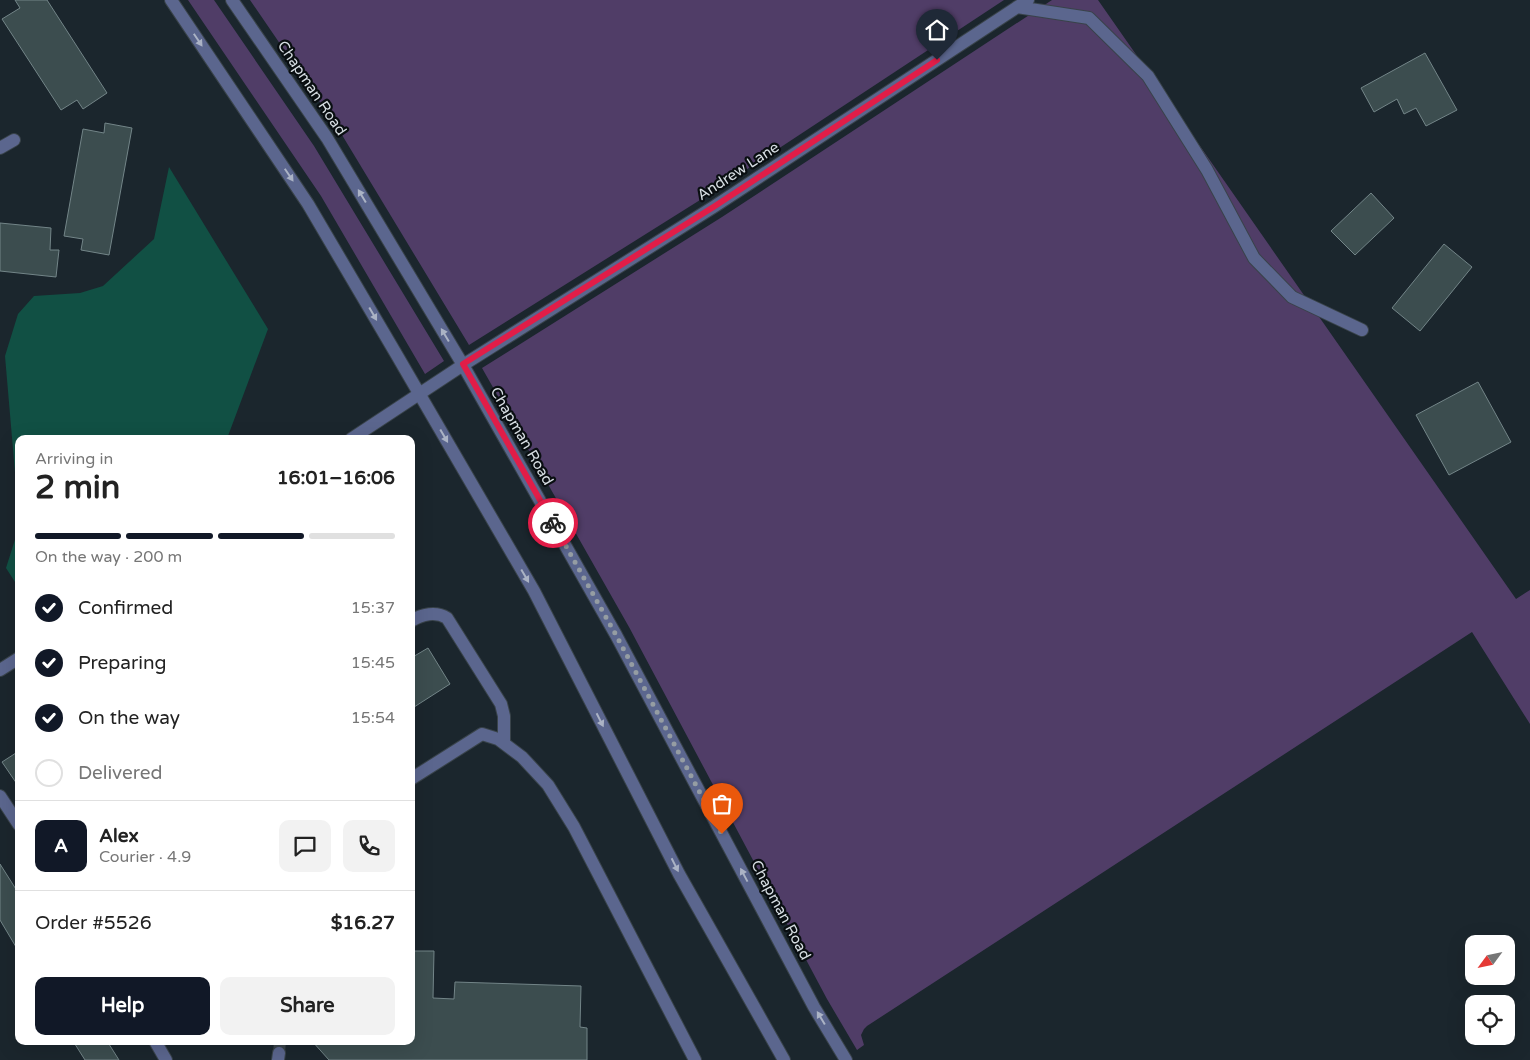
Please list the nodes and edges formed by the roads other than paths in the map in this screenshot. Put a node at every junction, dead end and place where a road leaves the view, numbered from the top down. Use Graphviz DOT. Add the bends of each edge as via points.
graph roads {
  1 [pos="170,0"];
  2 [pos="232,0"];
  3 [pos="1028,0"];
  4 [pos="1017,7"];
  5 [pos="14,140"];
  6 [pos="0,148"];
  7 [pos="1362,330"];
  8 [pos="463,364"];
  9 [pos="419,394"];
  10 [pos="356,435"];
  11 [pos="415,618"];
  12 [pos="15,661"];
  13 [pos="0,670"];
  14 [pos="504,743"];
  15 [pos="415,776"];
  16 [pos="0,796"];
  17 [pos="15,819"];
  18 [pos="157,1045"];
  19 [pos="166,1060"];
  20 [pos="695,1060"];
  21 [pos="784,1060"];
  22 [pos="846,1060"];
  1 -- 9 [label="street, one-way" via="308,204"];
  8 -- 2 [label="street, Chapman Road, one-way" via="327,138"];
  3 -- 4 [label="street, Andrew Lane"];
  4 -- 7 [label="street" via="1088,18 1148,76 1206,170 1254,258 1292,296"];
  4 -- 8 [label="street, Andrew Lane" via="715,206"];
  5 -- 6 [label="street"];
  8 -- 9 [label="street, Andrew Lane"];
  22 -- 8 [label="street, Chapman Road, one-way" via="814,1007 616,635"];
  9 -- 10 [label="street, Andrew Lane"];
  9 -- 21 [label="street, one-way" via="534,592 679,874"];
  11 -- 14 [label="street" via="430,614 447,618 501,704"];
  12 -- 13 [label="street"];
  14 -- 15 [label="street" via="482,734"];
  14 -- 20 [label="street" via="548,785 574,827"];
  16 -- 17 [label="street"];
  18 -- 19 [label="street"];
}
